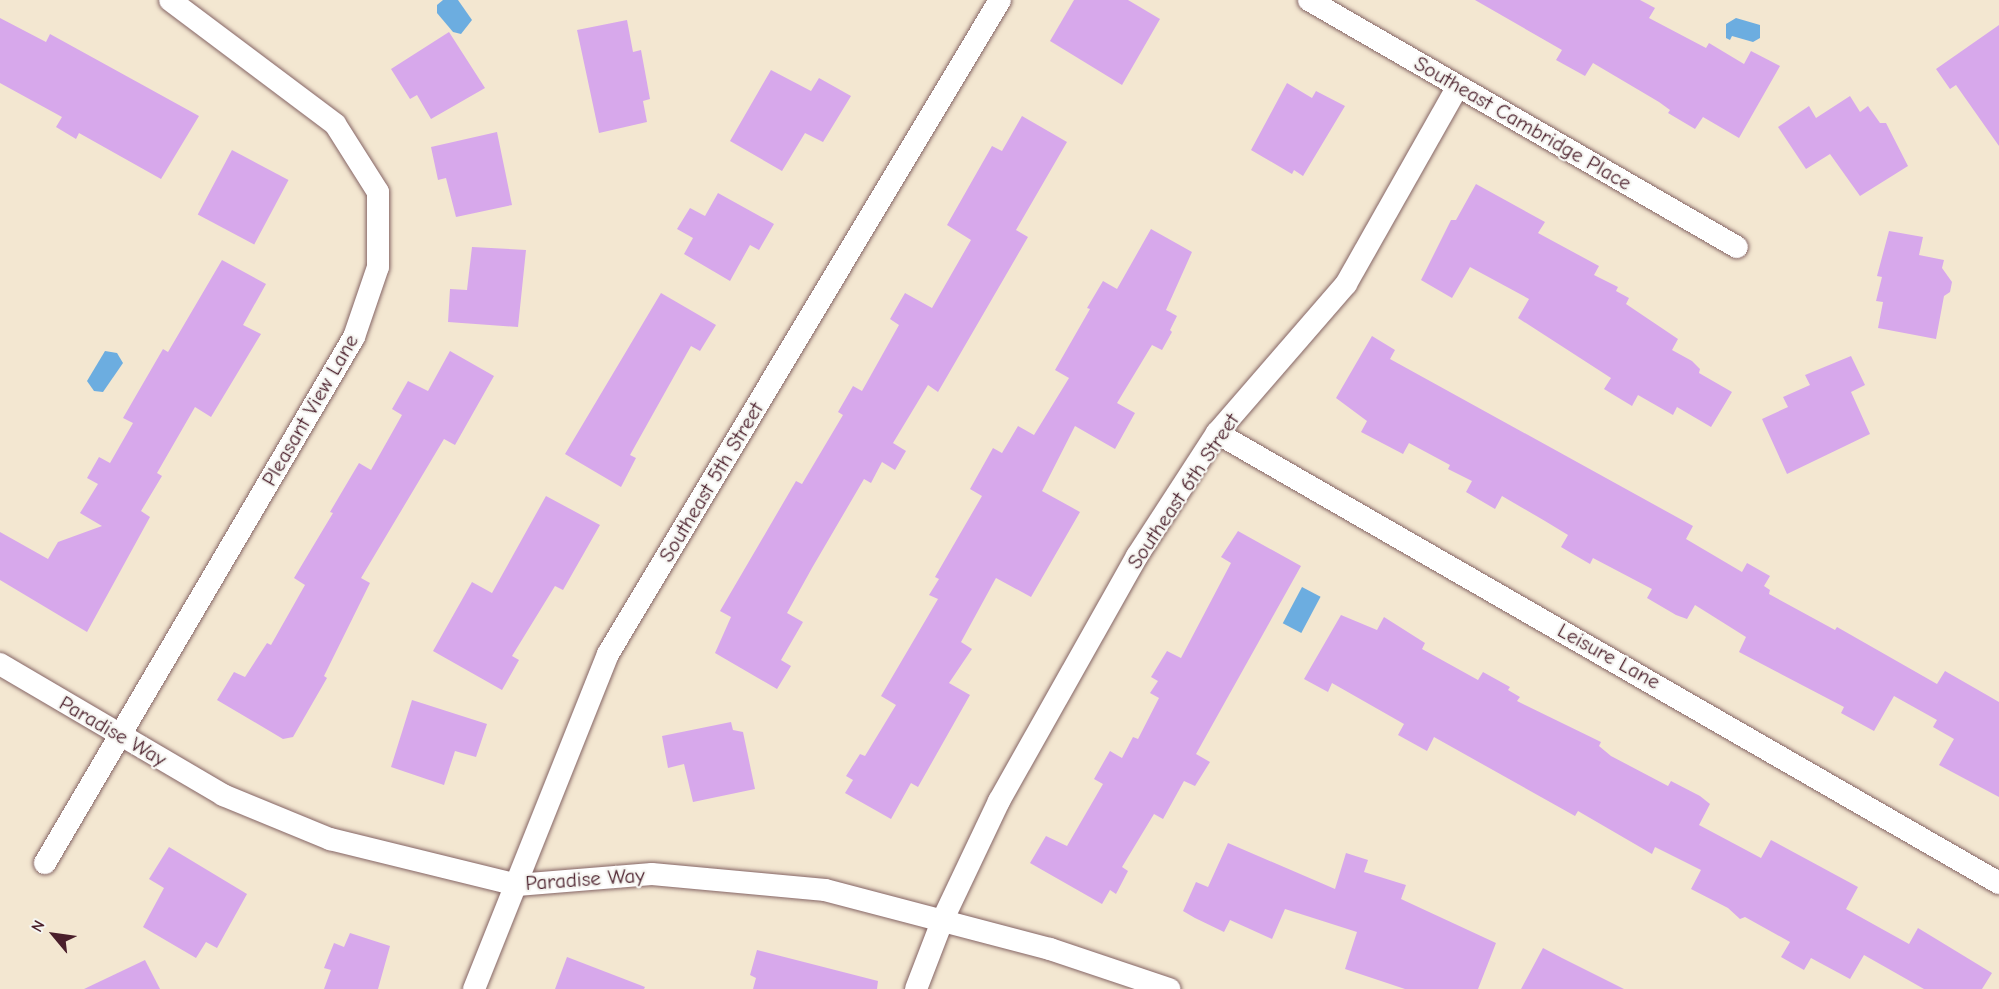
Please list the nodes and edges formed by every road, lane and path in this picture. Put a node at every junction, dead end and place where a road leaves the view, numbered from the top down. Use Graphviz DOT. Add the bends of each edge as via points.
graph roads {
  1 [pos="170,0"];
  2 [pos="1000,0"];
  3 [pos="1309,0"];
  4 [pos="1458,86"];
  5 [pos="1737,247"];
  6 [pos="1217,433"];
  7 [pos="0,664"];
  8 [pos="117,735"];
  9 [pos="45,863"];
  10 [pos="1999,883"];
  11 [pos="517,885"];
  12 [pos="943,919"];
  13 [pos="474,989"];
  14 [pos="916,989"];
  15 [pos="1169,989"];
  1 -- 8 [label="street, Pleasant View Lane" via="335,124 378,192 378,267 354,337"];
  2 -- 11 [label="street, Southeast 5th Street" via="608,654"];
  3 -- 4 [label="street, Southeast Cambridge Place"];
  4 -- 5 [label="street, Southeast Cambridge Place"];
  4 -- 6 [label="street, Southeast 6th Street" via="1346,284"];
  6 -- 10 [label="street, Leisure Lane"];
  6 -- 12 [label="street, Southeast 6th Street" via="1137,556 999,801"];
  7 -- 8 [label="street, Paradise Way"];
  8 -- 9 [label="street, Pleasant View Lane"];
  8 -- 11 [label="street, Paradise Way" via="223,795 330,839"];
  11 -- 12 [label="street, Paradise Way" via="652,874 825,890"];
  11 -- 13 [label="street, Southeast 5th Street"];
  12 -- 14 [label="street, Southeast 6th Street"];
  12 -- 15 [label="street, Paradise Way" via="1050,949"];
}
